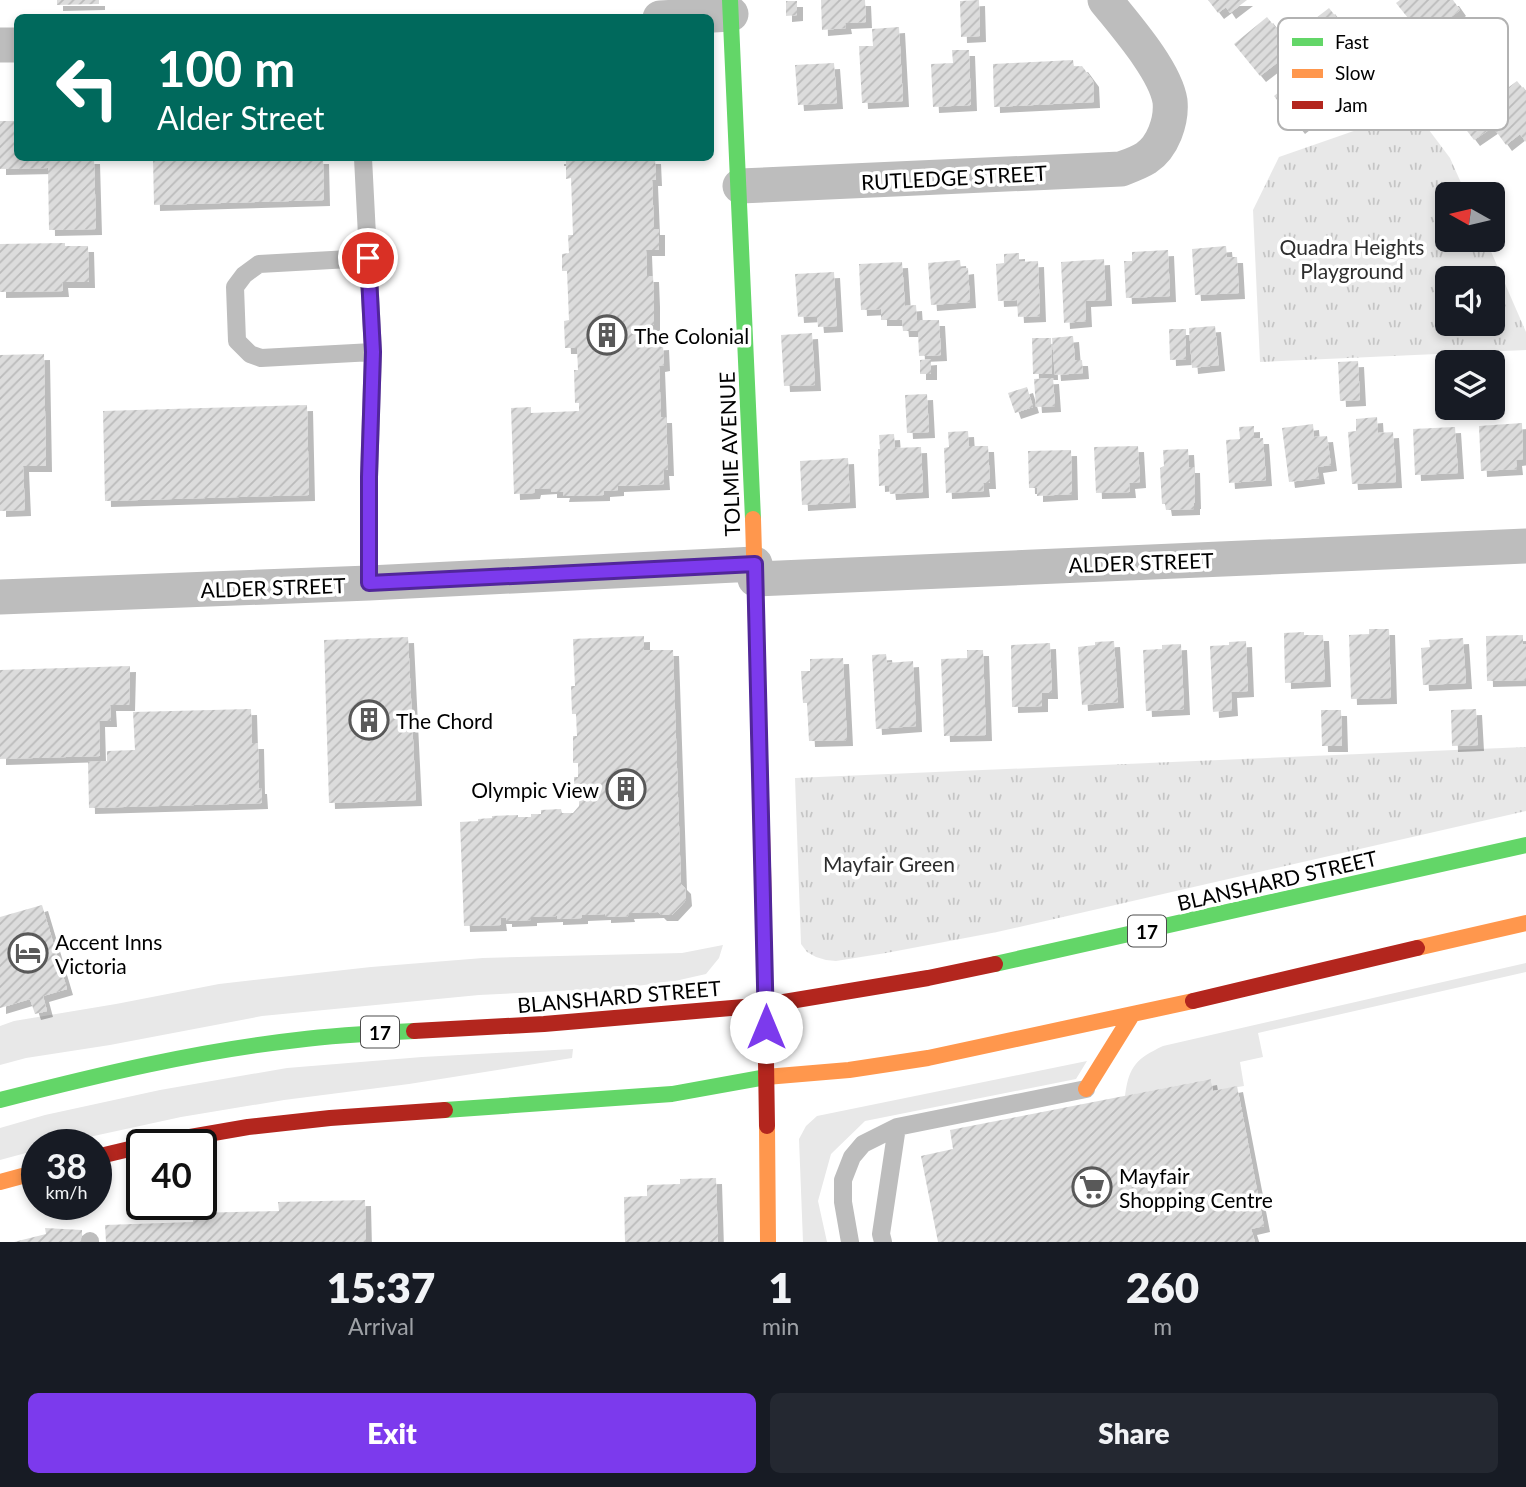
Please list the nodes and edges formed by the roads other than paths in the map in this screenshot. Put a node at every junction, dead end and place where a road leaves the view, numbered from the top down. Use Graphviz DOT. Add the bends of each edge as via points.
graph roads {
  1 [pos="1105,0"];
  2 [pos="730,7"];
  3 [pos="685,14"];
  4 [pos="363,161"];
  5 [pos="740,186"];
  6 [pos="368,258"];
  7 [pos="373,352"];
  8 [pos="1526,546"];
  9 [pos="755,571"];
  10 [pos="369,583"];
  11 [pos="0,597"];
  12 [pos="1526,845"];
  13 [pos="1526,923"];
  14 [pos="766,1005"];
  15 [pos="1132,1015"];
  16 [pos="766,1077"];
  17 [pos="1086,1089"];
  18 [pos="0,1100"];
  19 [pos="897,1127"];
  20 [pos="217,1132"];
  21 [pos="21,1176"];
  22 [pos="0,1182"];
  23 [pos="768,1242"];
  24 [pos="850,1242"];
  25 [pos="883,1242"];
  1 -- 5 [label="street, RUTLEDGE STREET" via="1153,64 1170,102 1167,128 1160,145 1147,158 1121,169"];
  2 -- 3 [label="street"];
  2 -- 5 [label="main road, TOLMIE AVENUE"];
  4 -- 6 [label="lane"];
  5 -- 9 [label="main road, TOLMIE AVENUE"];
  6 -- 7 [label="lane"];
  6 -- 7 [label="lane" via="259,264 235,287 237,341 261,358"];
  7 -- 10 [label="lane"];
  8 -- 9 [label="street, ALDER STREET"];
  9 -- 10 [label="street, ALDER STREET"];
  9 -- 14 [label="main road, TOLMIE AVENUE"];
  10 -- 11 [label="street, ALDER STREET"];
  12 -- 14 [label="main road, BLANSHARD STREET / 17" via="1071,948"];
  13 -- 15 [label="main road"];
  14 -- 16 [label="main road, TOLMIE AVENUE"];
  14 -- 18 [label="main road, BLANSHARD STREET / 17" via="296,1040 126,1069"];
  15 -- 16 [label="main road" via="928,1058"];
  15 -- 17 [label="main road"];
  16 -- 20 [label="main road" via="672,1094 330,1118"];
  16 -- 23 [label="main road, TOLMIE AVENUE"];
  17 -- 19 [label="lane"];
  19 -- 24 [label="lane" via="863,1144 847,1168 843,1202"];
  19 -- 25 [label="lane"];
  21 -- 22 [label="main road"];
}
